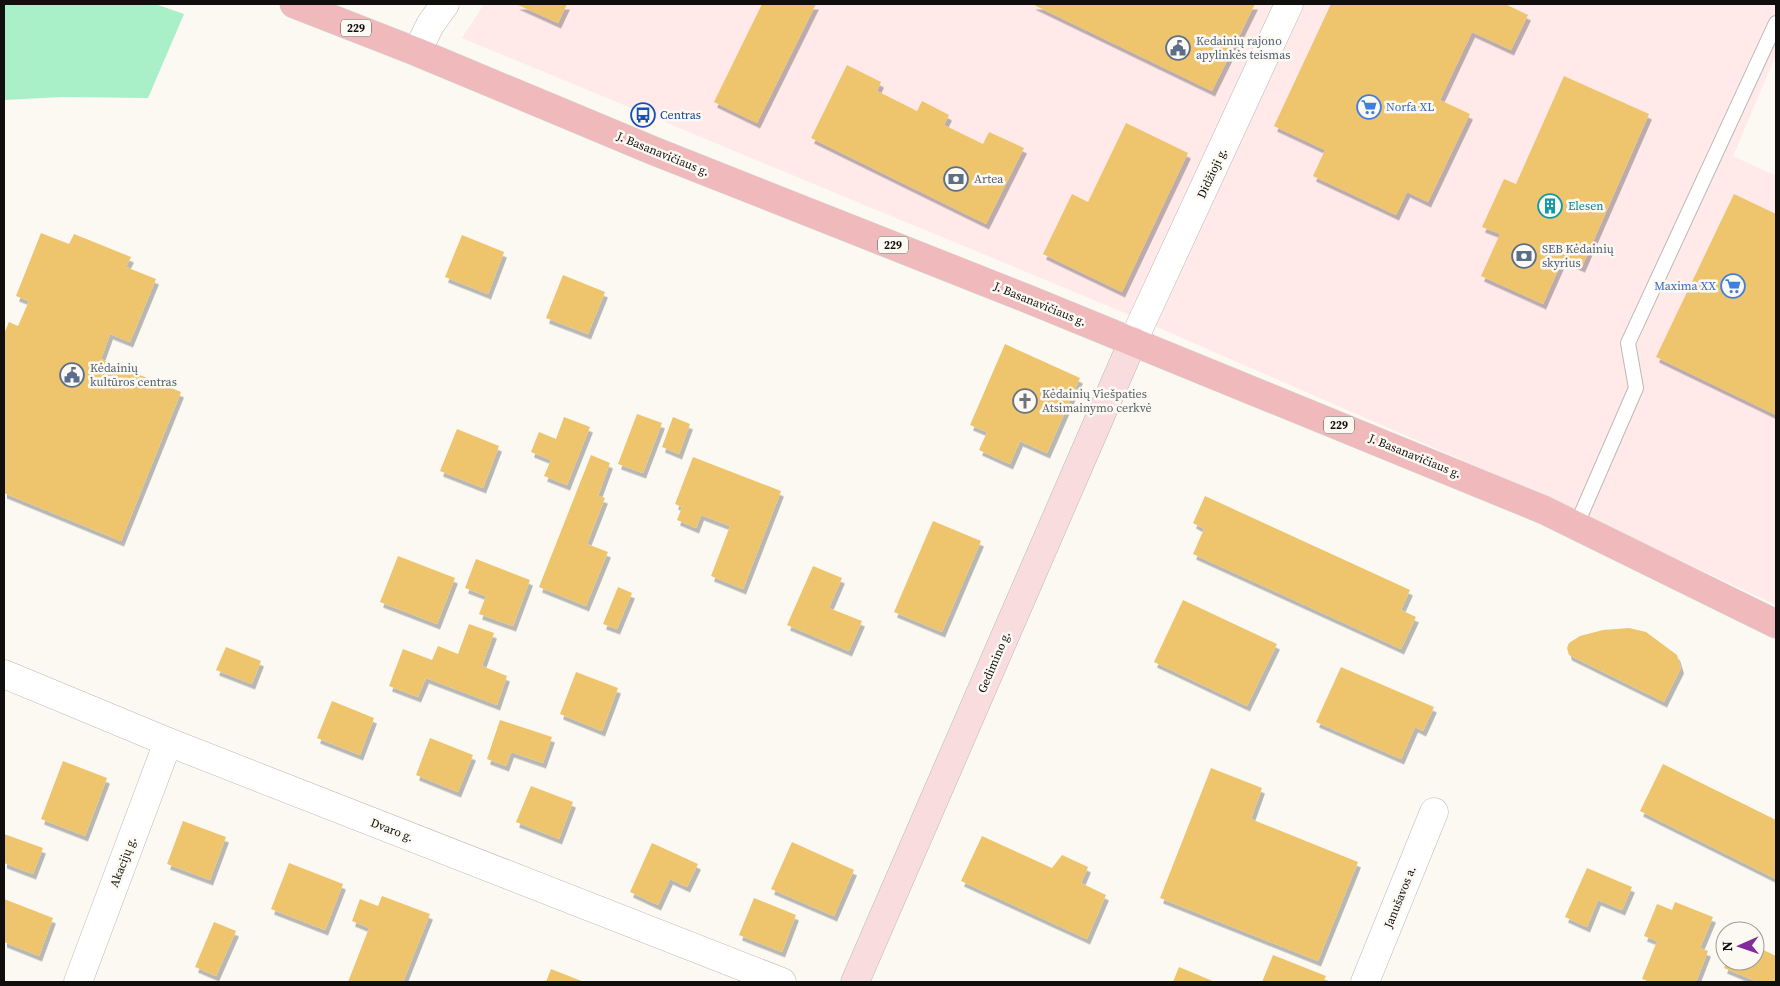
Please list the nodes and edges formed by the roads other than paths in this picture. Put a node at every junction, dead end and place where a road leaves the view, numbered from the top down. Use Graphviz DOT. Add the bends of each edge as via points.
graph roads {
  1 [pos="294,4"];
  2 [pos="445,4"];
  3 [pos="1289,4"];
  4 [pos="1776,23"];
  5 [pos="417,52"];
  6 [pos="1133,342"];
  7 [pos="1576,526"];
  8 [pos="1776,624"];
  9 [pos="4,674"];
  10 [pos="168,742"];
  11 [pos="1434,812"];
  12 [pos="78,982"];
  13 [pos="782,982"];
  14 [pos="856,982"];
  15 [pos="1365,982"];
  1 -- 5 [label="main road, J. Basanavičiaus g. / 229"];
  2 -- 5 [label="street"];
  3 -- 6 [label="street, Didžioji g."];
  4 -- 7 [label="lane" via="1628,343 1636,388"];
  5 -- 6 [label="main road, J. Basanavičiaus g. / 229" via="654,151"];
  6 -- 7 [label="main road, J. Basanavičiaus g. / 229" via="1544,510"];
  6 -- 14 [label="main road, Gedimino g."];
  7 -- 8 [label="main road, J. Basanavičiaus g. / 229"];
  9 -- 10 [label="street, Dvaro g."];
  10 -- 12 [label="street, Akacijų g."];
  10 -- 13 [label="street, Dvaro g."];
  11 -- 15 [label="street, Janušavos a."];
}
